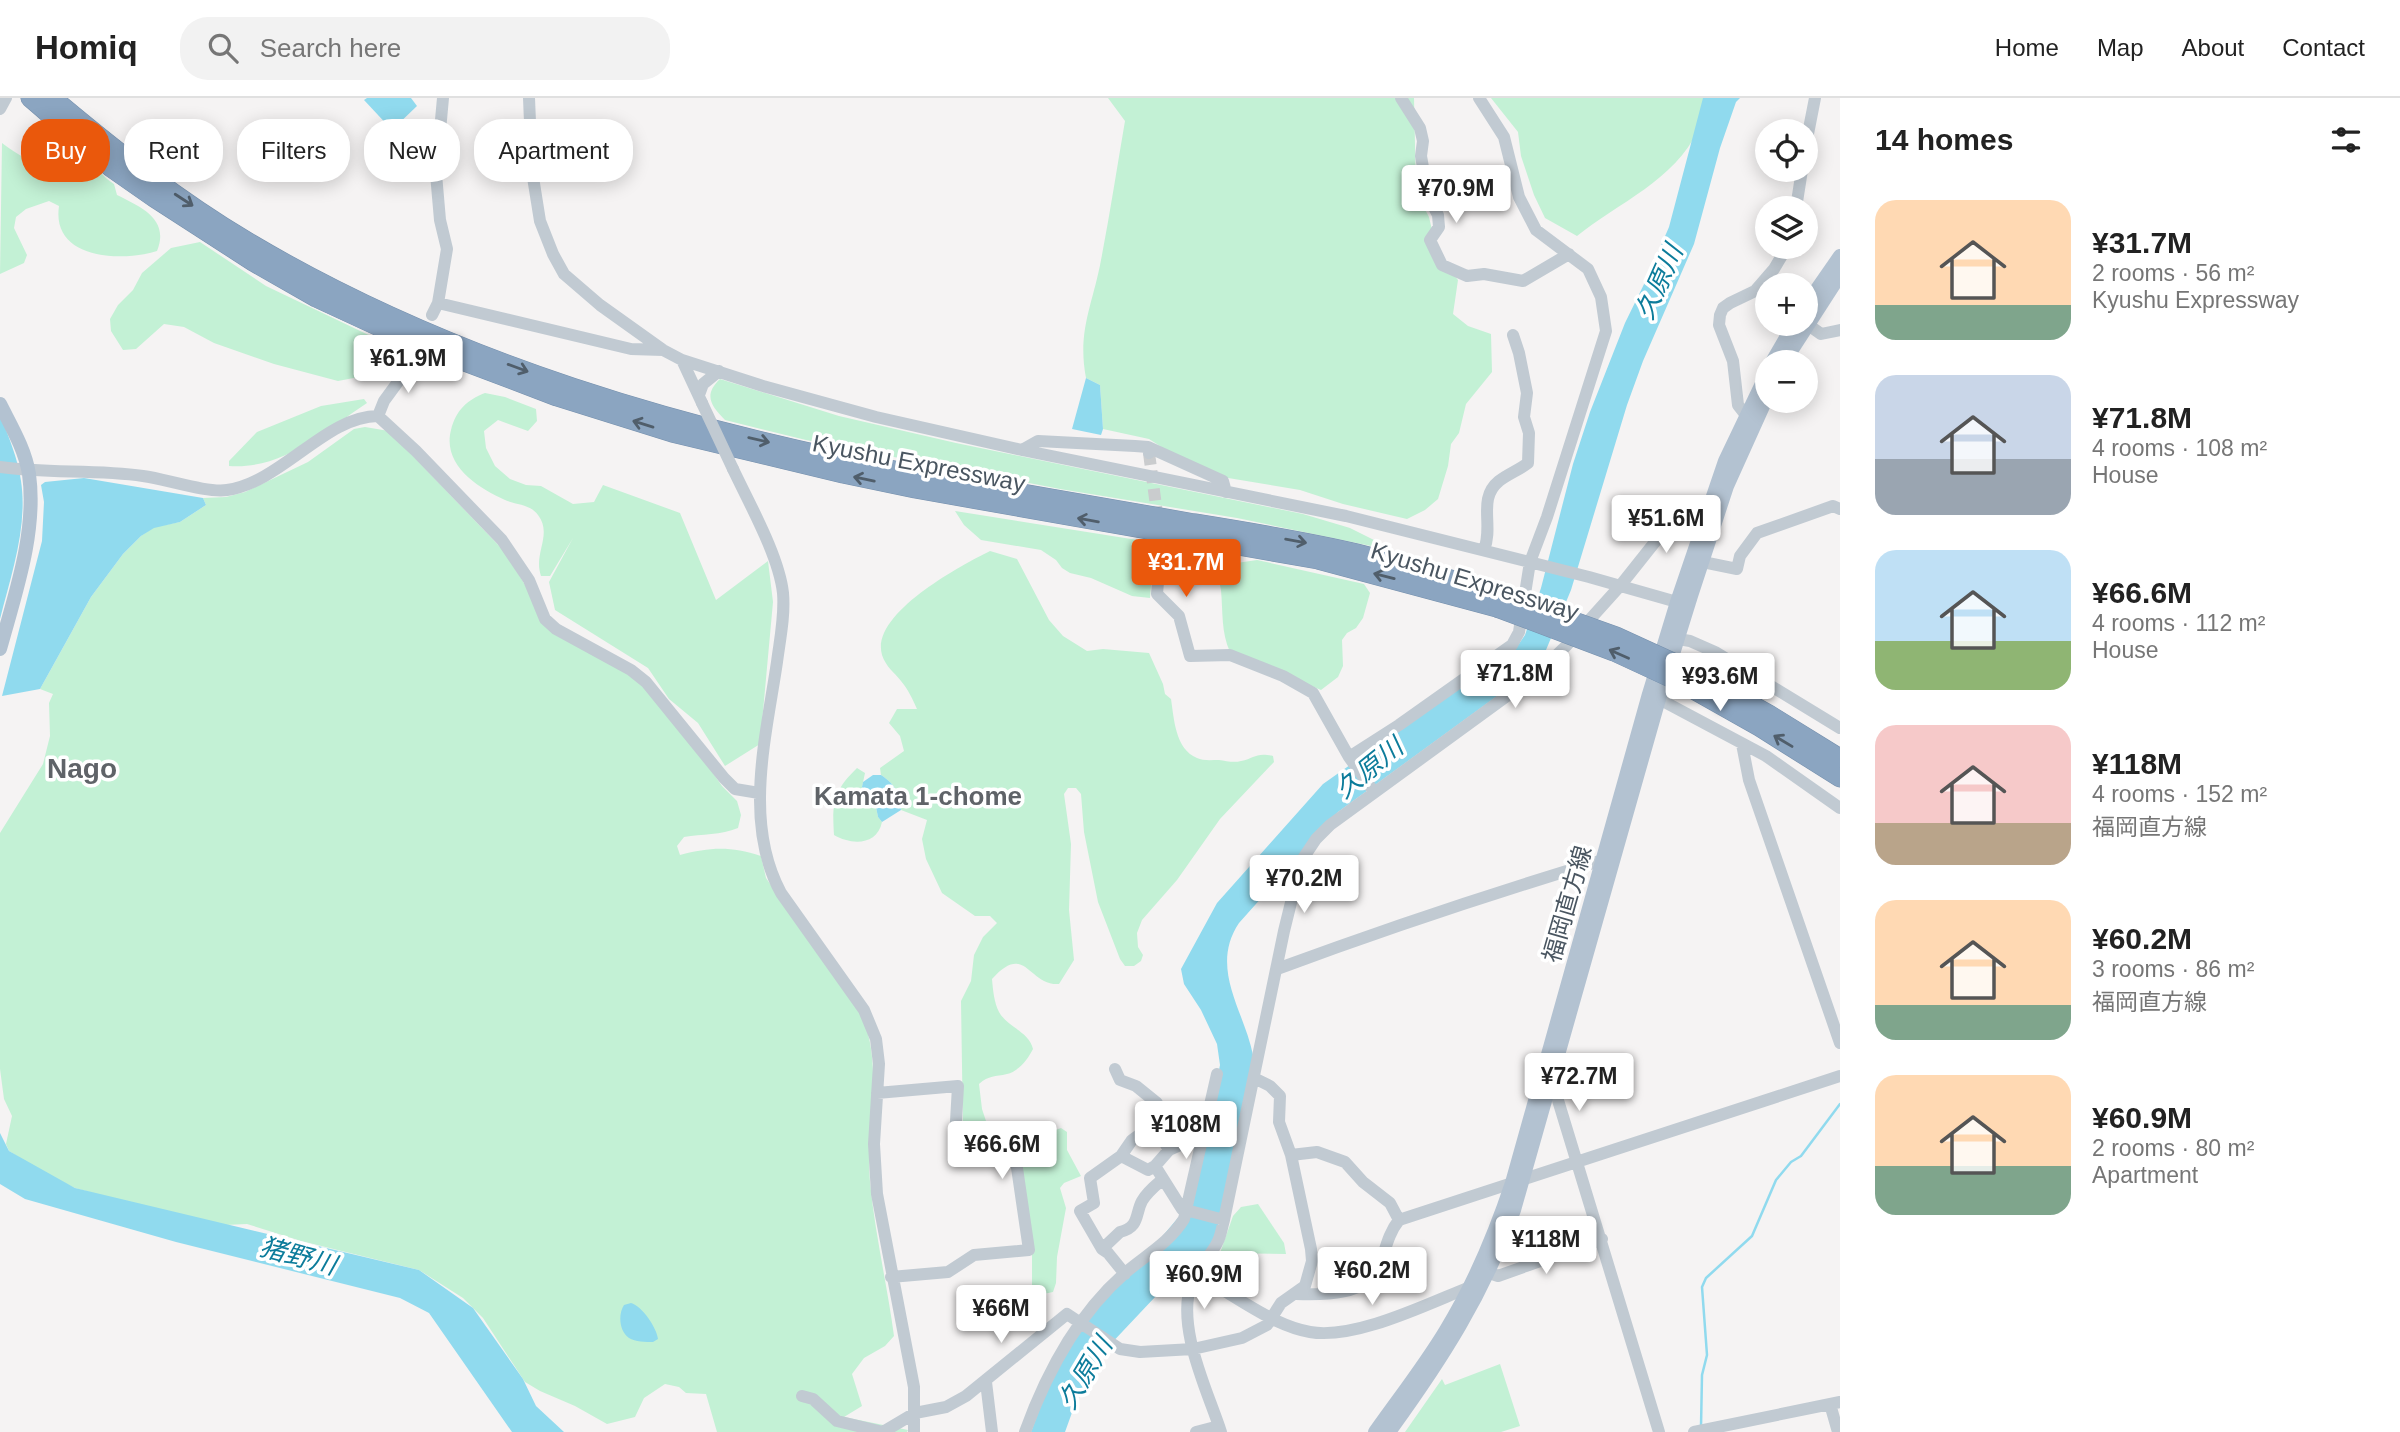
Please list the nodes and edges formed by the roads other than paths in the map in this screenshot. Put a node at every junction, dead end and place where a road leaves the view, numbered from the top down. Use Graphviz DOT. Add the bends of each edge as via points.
graph roads {
  1 [pos="6,98"];
  2 [pos="30,98"];
  3 [pos="53,98"];
  4 [pos="443,98"];
  5 [pos="529,98"];
  6 [pos="1401,98"];
  7 [pos="1479,98"];
  8 [pos="1815,98"];
  9 [pos="0,109"];
  10 [pos="1811,119"];
  11 [pos="1569,254"];
  12 [pos="1840,257"];
  13 [pos="1780,259"];
  14 [pos="1840,275"];
  15 [pos="1818,288"];
  16 [pos="1818,302"];
  17 [pos="1840,330"];
  18 [pos="1818,333"];
  19 [pos="1513,335"];
  20 [pos="663,350"];
  21 [pos="414,360"];
  22 [pos="682,360"];
  23 [pos="719,371"];
  24 [pos="1755,395"];
  25 [pos="700,399"];
  26 [pos="0,404"];
  27 [pos="1760,413"];
  28 [pos="1745,414"];
  29 [pos="378,416"];
  30 [pos="1022,450"];
  31 [pos="0,467"];
  32 [pos="23,471"];
  33 [pos="1226,492"];
  34 [pos="1708,506"];
  35 [pos="1840,509"];
  36 [pos="1161,546"];
  37 [pos="1484,550"];
  38 [pos="1696,561"];
  39 [pos="1530,562"];
  40 [pos="1620,586"];
  41 [pos="1498,601"];
  42 [pos="1683,603"];
  43 [pos="1678,639"];
  44 [pos="0,649"];
  45 [pos="1684,676"];
  46 [pos="1659,699"];
  47 [pos="1840,728"];
  48 [pos="1742,744"];
  49 [pos="1349,757"];
  50 [pos="1840,758"];
  51 [pos="1840,778"];
  52 [pos="1372,789"];
  53 [pos="758,793"];
  54 [pos="1840,808"];
  55 [pos="1603,860"];
  56 [pos="1277,969"];
  57 [pos="1840,1043"];
  58 [pos="1115,1069"];
  59 [pos="1217,1074"];
  60 [pos="1840,1076"];
  61 [pos="1254,1078"];
  62 [pos="877,1093"];
  63 [pos="1548,1094"];
  64 [pos="1154,1124"];
  65 [pos="1202,1135"];
  66 [pos="1169,1150"];
  67 [pos="1291,1155"];
  68 [pos="1121,1156"];
  69 [pos="1576,1162"];
  70 [pos="1155,1166"];
  71 [pos="1163,1179"];
  72 [pos="1519,1181"];
  73 [pos="1186,1210"];
  74 [pos="1223,1220"];
  75 [pos="1399,1220"];
  76 [pos="1602,1239"];
  77 [pos="1102,1249"];
  78 [pos="1197,1271"];
  79 [pos="1489,1273"];
  80 [pos="1125,1274"];
  81 [pos="891,1277"];
  82 [pos="1470,1287"];
  83 [pos="1296,1294"];
  84 [pos="1272,1320"];
  85 [pos="1080,1322"];
  86 [pos="1193,1349"];
  87 [pos="986,1382"];
  88 [pos="802,1396"];
  89 [pos="1835,1403"];
  90 [pos="915,1413"];
  91 [pos="1220,1429"];
  92 [pos="883,1432"];
  93 [pos="914,1432"];
  94 [pos="992,1432"];
  95 [pos="1025,1432"];
  96 [pos="1196,1432"];
  97 [pos="1376,1432"];
  98 [pos="1389,1432"];
  99 [pos="1659,1432"];
  100 [pos="1693,1432"];
  101 [pos="1838,1432"];
  1 -- 9 [label="street"];
  41 -- 2 [label="highway, Kyushu Expressway, one-way" via="1318,560 843,474 685,436 536,390 399,337 253,262 111,167"];
  3 -- 41 [label="highway, Kyushu Expressway, one-way" via="175,195 246,241 416,328 561,383 690,422 843,459 1320,545 1422,570"];
  4 -- 20 [label="street" via="436,174 447,249 435,309 631,349"];
  5 -- 20 [label="street" via="532,171 540,221 553,254 564,274 582,291"];
  6 -- 11 [label="street" via="1420,128 1423,187 1438,215 1439,227 1430,240 1442,265 1467,276 1484,274 1523,281"];
  7 -- 11 [label="street" via="1504,138 1527,215 1536,230"];
  8 -- 10 [label="street"];
  11 -- 39 [label="street" via="1594,280 1606,331"];
  12 -- 15 [label="main road"];
  13 -- 28 [label="street" via="1755,291 1730,303 1720,315 1719,326 1733,360 1738,405"];
  14 -- 16 [label="main road"];
  17 -- 18 [label="street"];
  19 -- 37 [label="street" via="1527,393 1528,463 1498,482 1487,499 1490,537"];
  20 -- 22 [label="street"];
  21 -- 29 [label="street"];
  22 -- 23 [label="street"];
  22 -- 25 [label="street"];
  23 -- 25 [label="street" via="703,384"];
  23 -- 30 [label="street" via="876,417"];
  24 -- 28 [label="main road, 福岡直方線"];
  25 -- 53 [label="street, bridge" via="775,561 783,591"];
  26 -- 32 [label="main road" via="18,439"];
  27 -- 38 [label="main road, 福岡直方線"];
  28 -- 34 [label="main road, 福岡直方線"];
  29 -- 32 [label="street" via="349,421 282,466 226,490 122,474"];
  29 -- 53 [label="street" via="502,540 529,580 545,618 556,629 646,681 735,789"];
  30 -- 33 [label="street"];
  30 -- 33 [label="street" via="1038,441 1148,450 1223,481"];
  31 -- 32 [label="street"];
  32 -- 44 [label="main road" via="30,501 27,535"];
  33 -- 37 [label="street"];
  34 -- 38 [label="main road, 福岡直方線"];
  34 -- 40 [label="street" via="1682,508"];
  35 -- 38 [label="street" via="1833,506 1757,533 1740,556 1737,569"];
  36 -- 49 [label="street" via="1157,594 1180,616 1190,656 1230,655 1304,687 1323,708"];
  37 -- 39 [label="street"];
  38 -- 42 [label="main road, 福岡直方線"];
  39 -- 40 [label="street"];
  39 -- 49 [label="street" via="1519,632 1512,645"];
  40 -- 42 [label="street"];
  40 -- 52 [label="street" via="1537,674"];
  41 -- 45 [label="highway, Kyushu Expressway, bridge" via="1616,636"];
  42 -- 43 [label="main road, 福岡直方線"];
  42 -- 55 [label="main road, 福岡直方線" via="1645,706"];
  43 -- 46 [label="main road, 福岡直方線"];
  43 -- 47 [label="street" via="1715,652"];
  45 -- 50 [label="highway, Kyushu Expressway" via="1769,713"];
  51 -- 45 [label="highway, Kyushu Expressway, one-way"];
  46 -- 48 [label="street"];
  46 -- 63 [label="main road, 福岡直方線"];
  48 -- 54 [label="street"];
  48 -- 57 [label="street" via="1749,780"];
  49 -- 52 [label="street"];
  52 -- 56 [label="street" via="1316,839 1302,860"];
  53 -- 62 [label="street" via="773,878 871,1023 879,1064"];
  55 -- 56 [label="street" via="1475,899"];
  55 -- 72 [label="main road, 福岡直方線"];
  56 -- 61 [label="street"];
  58 -- 64 [label="street" via="1120,1080 1157,1103"];
  59 -- 65 [label="street"];
  60 -- 69 [label="street"];
  61 -- 67 [label="street" via="1280,1096 1279,1122"];
  61 -- 74 [label="street"];
  62 -- 81 [label="street" via="876,1186"];
  62 -- 81 [label="street" via="958,1086 955,1139 1016,1161 1028,1250 974,1255 948,1272"];
  63 -- 69 [label="street" via="1558,1097"];
  63 -- 72 [label="main road, 福岡直方線"];
  64 -- 66 [label="street"];
  64 -- 68 [label="street" via="1132,1140"];
  65 -- 66 [label="street"];
  65 -- 73 [label="street"];
  66 -- 70 [label="street"];
  67 -- 75 [label="street" via="1317,1152 1345,1162 1390,1203"];
  67 -- 83 [label="street" via="1312,1261 1305,1286"];
  68 -- 70 [label="street" via="1148,1170"];
  68 -- 77 [label="street" via="1090,1178 1094,1203 1080,1211"];
  69 -- 72 [label="street"];
  69 -- 76 [label="street"];
  70 -- 71 [label="street"];
  71 -- 73 [label="street"];
  71 -- 77 [label="street" via="1142,1201 1138,1220"];
  72 -- 75 [label="street"];
  72 -- 79 [label="main road, 福岡直方線"];
  72 -- 82 [label="main road, 福岡直方線"];
  73 -- 74 [label="street"];
  73 -- 80 [label="street" via="1175,1233"];
  74 -- 78 [label="street" via="1218,1242"];
  75 -- 83 [label="street" via="1370,1280 1330,1294"];
  76 -- 79 [label="street" via="1498,1276"];
  76 -- 99 [label="street"];
  77 -- 80 [label="street"];
  78 -- 84 [label="street"];
  78 -- 86 [label="street" via="1188,1305"];
  79 -- 98 [label="main road, 福岡直方線" via="1462,1324"];
  80 -- 85 [label="street"];
  81 -- 90 [label="street" via="914,1387"];
  82 -- 84 [label="street" via="1389,1320 1335,1334"];
  82 -- 97 [label="main road, 福岡直方線" via="1446,1331"];
  83 -- 84 [label="street" via="1281,1303"];
  84 -- 86 [label="street" via="1241,1338"];
  85 -- 86 [label="street" via="1120,1349"];
  85 -- 87 [label="street" via="1067,1314"];
  85 -- 95 [label="street"];
  86 -- 91 [label="street"];
  87 -- 90 [label="street" via="946,1407"];
  87 -- 94 [label="street"];
  88 -- 92 [label="street" via="813,1399 837,1421"];
  89 -- 100 [label="street"];
  89 -- 101 [label="street"];
  90 -- 92 [label="street"];
  90 -- 93 [label="street"];
  91 -- 96 [label="street"];
}
